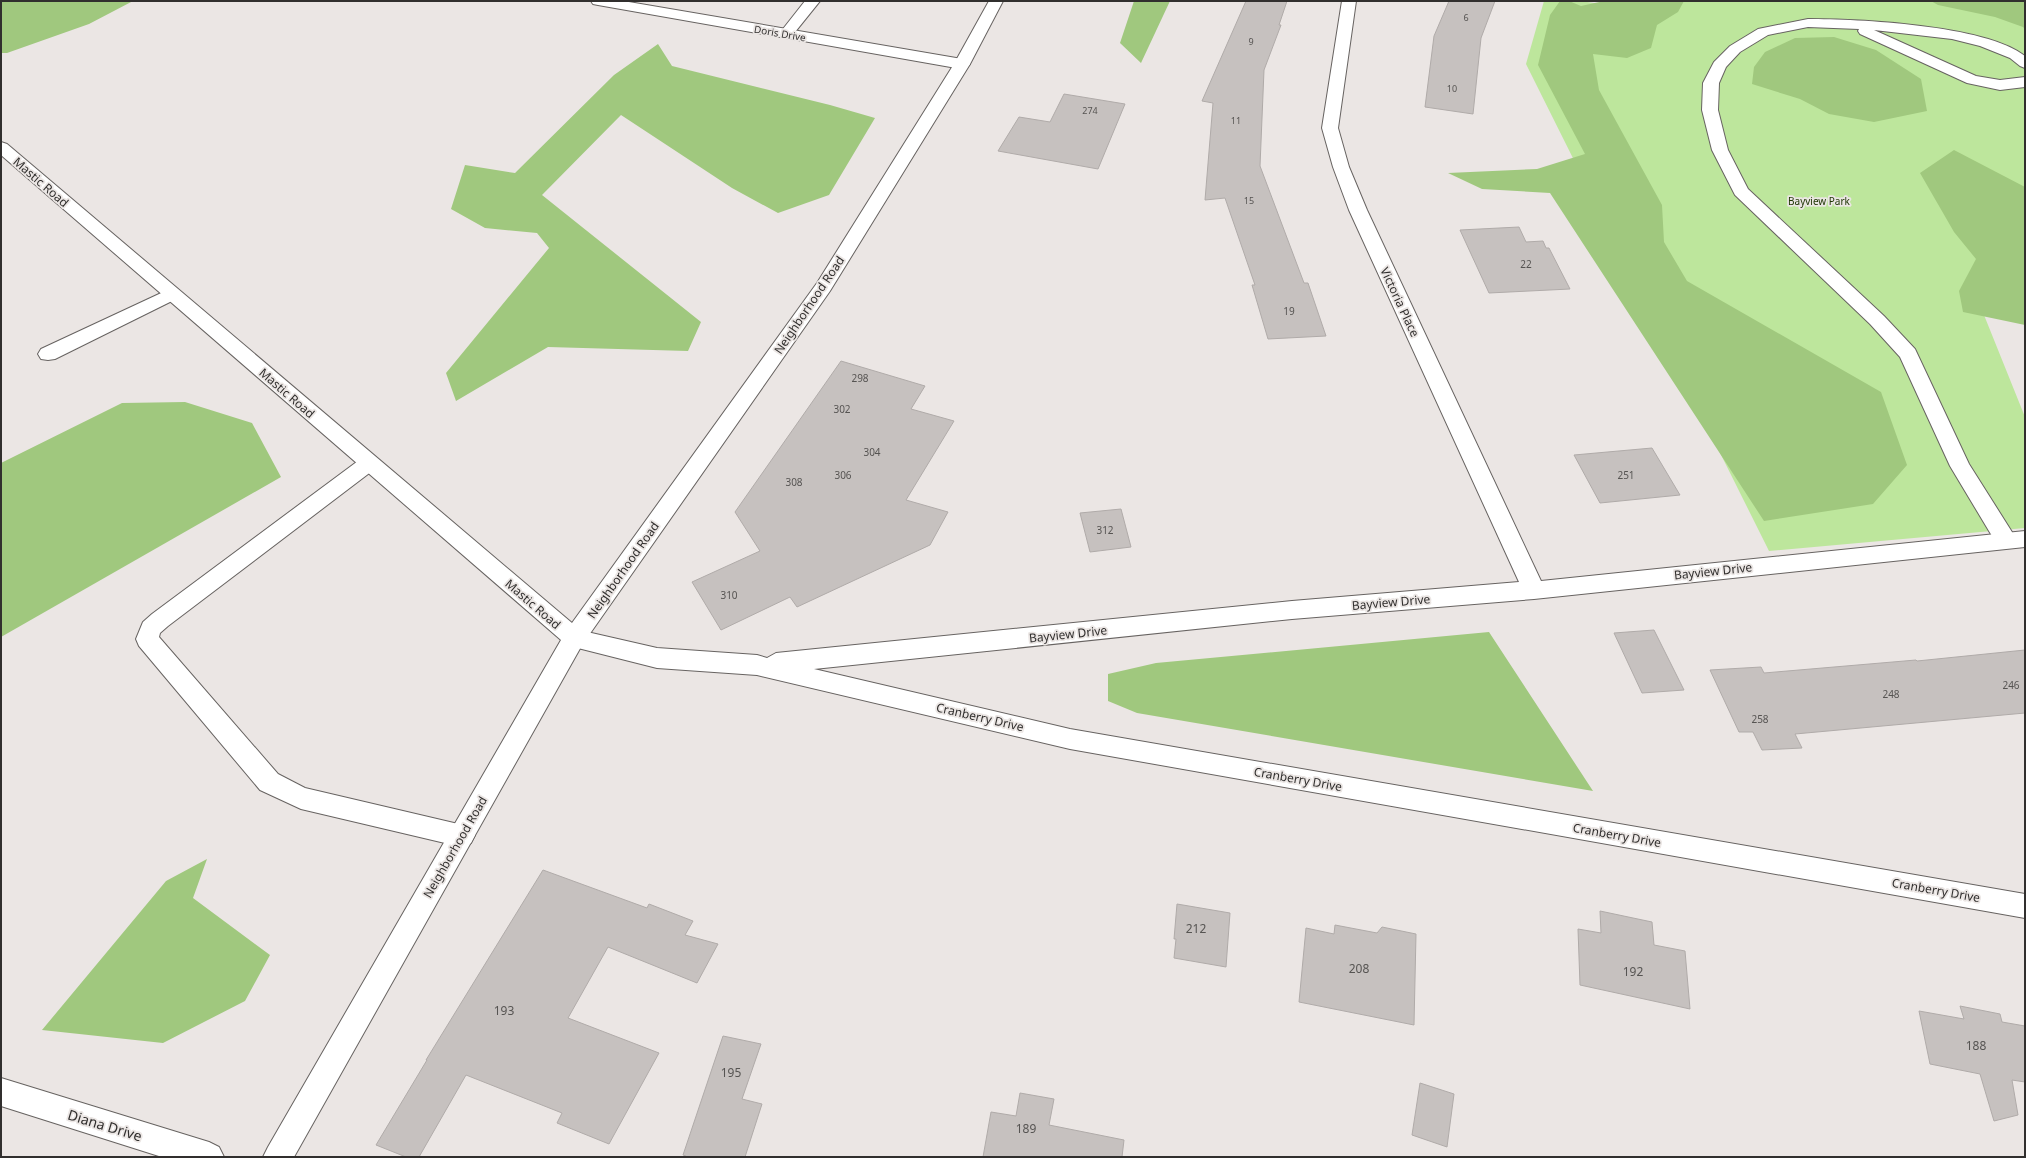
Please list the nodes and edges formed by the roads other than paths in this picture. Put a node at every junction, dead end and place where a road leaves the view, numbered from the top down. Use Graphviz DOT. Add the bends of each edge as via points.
graph roads {
  1 [pos="602,1"];
  2 [pos="813,1"];
  3 [pos="996,1"];
  4 [pos="1349,1"];
  5 [pos="1843,23"];
  6 [pos="786,34"];
  7 [pos="2025,63"];
  8 [pos="962,64"];
  9 [pos="2025,82"];
  10 [pos="1,147"];
  11 [pos="172,294"];
  12 [pos="48,354"];
  13 [pos="369,463"];
  14 [pos="2015,540"];
  15 [pos="1534,590"];
  16 [pos="574,638"];
  17 [pos="757,665"];
  18 [pos="462,835"];
  19 [pos="2025,906"];
  20 [pos="1,1092"];
  21 [pos="209,1157"];
  22 [pos="278,1157"];
  1 -- 6 [label="street, Doris Drive"];
  2 -- 6 [label="street"];
  3 -- 8 [label="street, Neighborhood Road"];
  4 -- 15 [label="street, Victoria Place" via="1330,128 1341,167 1358,210"];
  5 -- 7 [label="street" via="1952,35 2015,55"];
  5 -- 9 [label="street" via="1891,42 1972,80 2000,85"];
  5 -- 14 [label="street" via="1808,23 1763,32 1735,49 1719,65 1711,83 1710,110 1720,150 1741,191 1877,320 1908,354 1960,466"];
  6 -- 8 [label="street, Doris Drive"];
  8 -- 16 [label="street, Neighborhood Road" via="824,287"];
  10 -- 11 [label="street, Mastic Road"];
  11 -- 12 [label="street"];
  11 -- 13 [label="street, Mastic Road"];
  13 -- 16 [label="street, Mastic Road"];
  13 -- 18 [label="street" via="160,620 151,628 147,639 268,782 301,798"];
  14 -- 15 [label="street, Bayview Drive"];
  15 -- 17 [label="street, Bayview Drive" via="1292,610"];
  16 -- 17 [label="street, Cranberry Drive" via="657,658"];
  16 -- 18 [label="street, Neighborhood Road"];
  17 -- 19 [label="street, Cranberry Drive" via="1070,739"];
  18 -- 22 [label="street, Neighborhood Road"];
  20 -- 21 [label="street, Diana Drive"];
}
